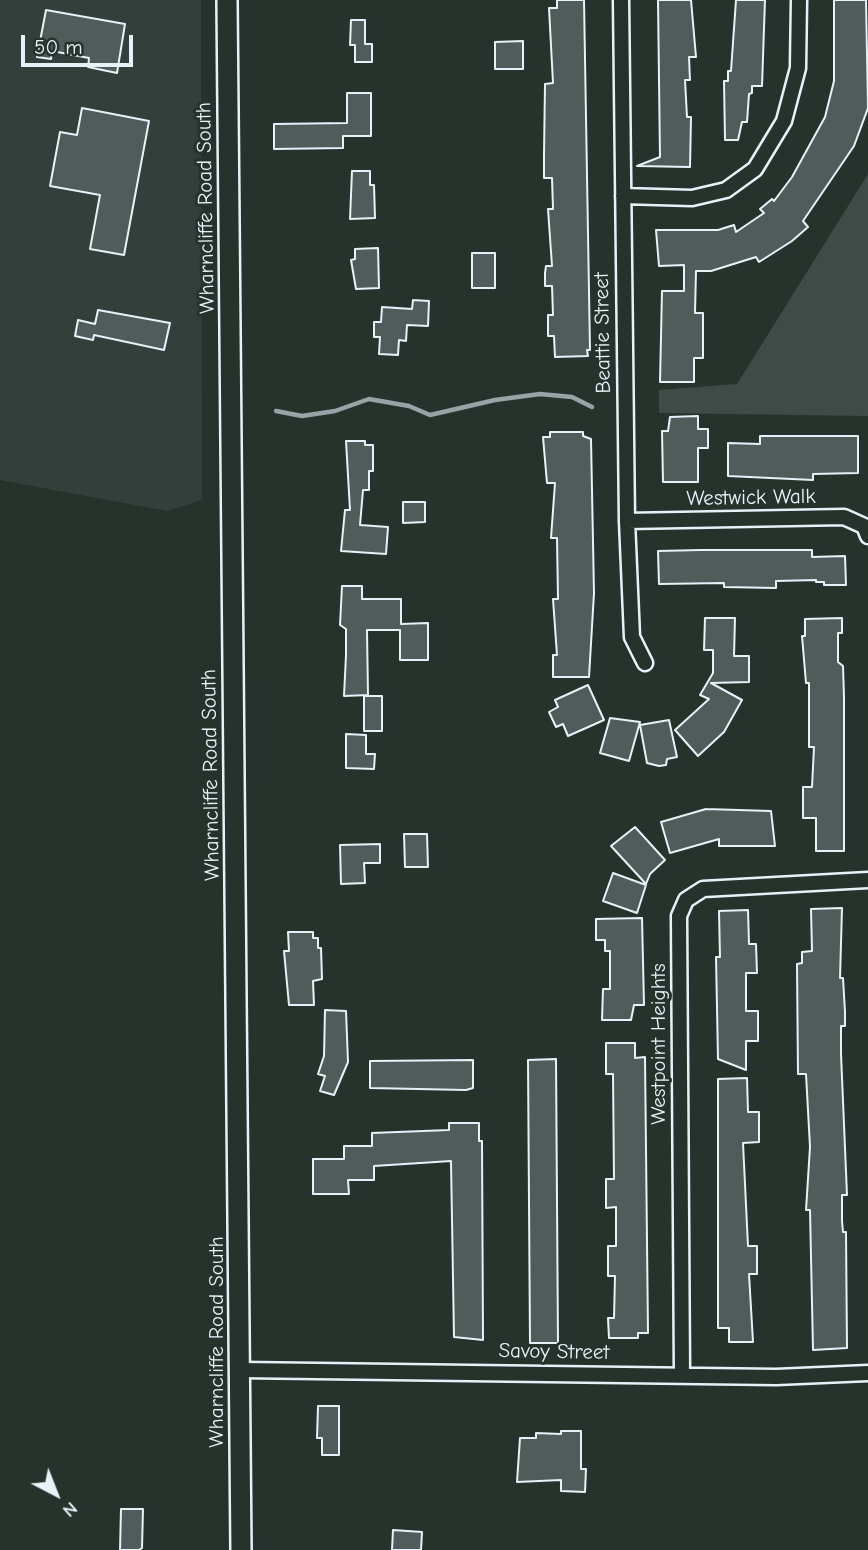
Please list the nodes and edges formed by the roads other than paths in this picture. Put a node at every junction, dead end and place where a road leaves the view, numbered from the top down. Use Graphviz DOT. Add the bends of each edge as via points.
graph roads {
  1 [pos="227,0"];
  2 [pos="621,0"];
  3 [pos="799,0"];
  4 [pos="622,196"];
  5 [pos="627,521"];
  6 [pos="868,536"];
  7 [pos="645,663"];
  8 [pos="868,880"];
  9 [pos="240,1370"];
  10 [pos="868,1373"];
  11 [pos="681,1375"];
  12 [pos="241,1550"];
  1 -- 9 [label="main road, Wharncliffe Road South"];
  2 -- 4 [label="street, Beattie Street"];
  3 -- 4 [label="street" via="798,68 784,121 755,169 726,190 692,198"];
  4 -- 5 [label="street, Beattie Street"];
  5 -- 6 [label="street, Westwick Walk" via="844,517 864,526"];
  5 -- 7 [label="street, Beattie Street" via="632,637"];
  8 -- 11 [label="street, Westpoint Heights" via="703,889 686,900 679,916"];
  9 -- 11 [label="street, Savoy Street"];
  9 -- 12 [label="main road, Wharncliffe Road South"];
  10 -- 11 [label="street, Savoy Street"];
}
